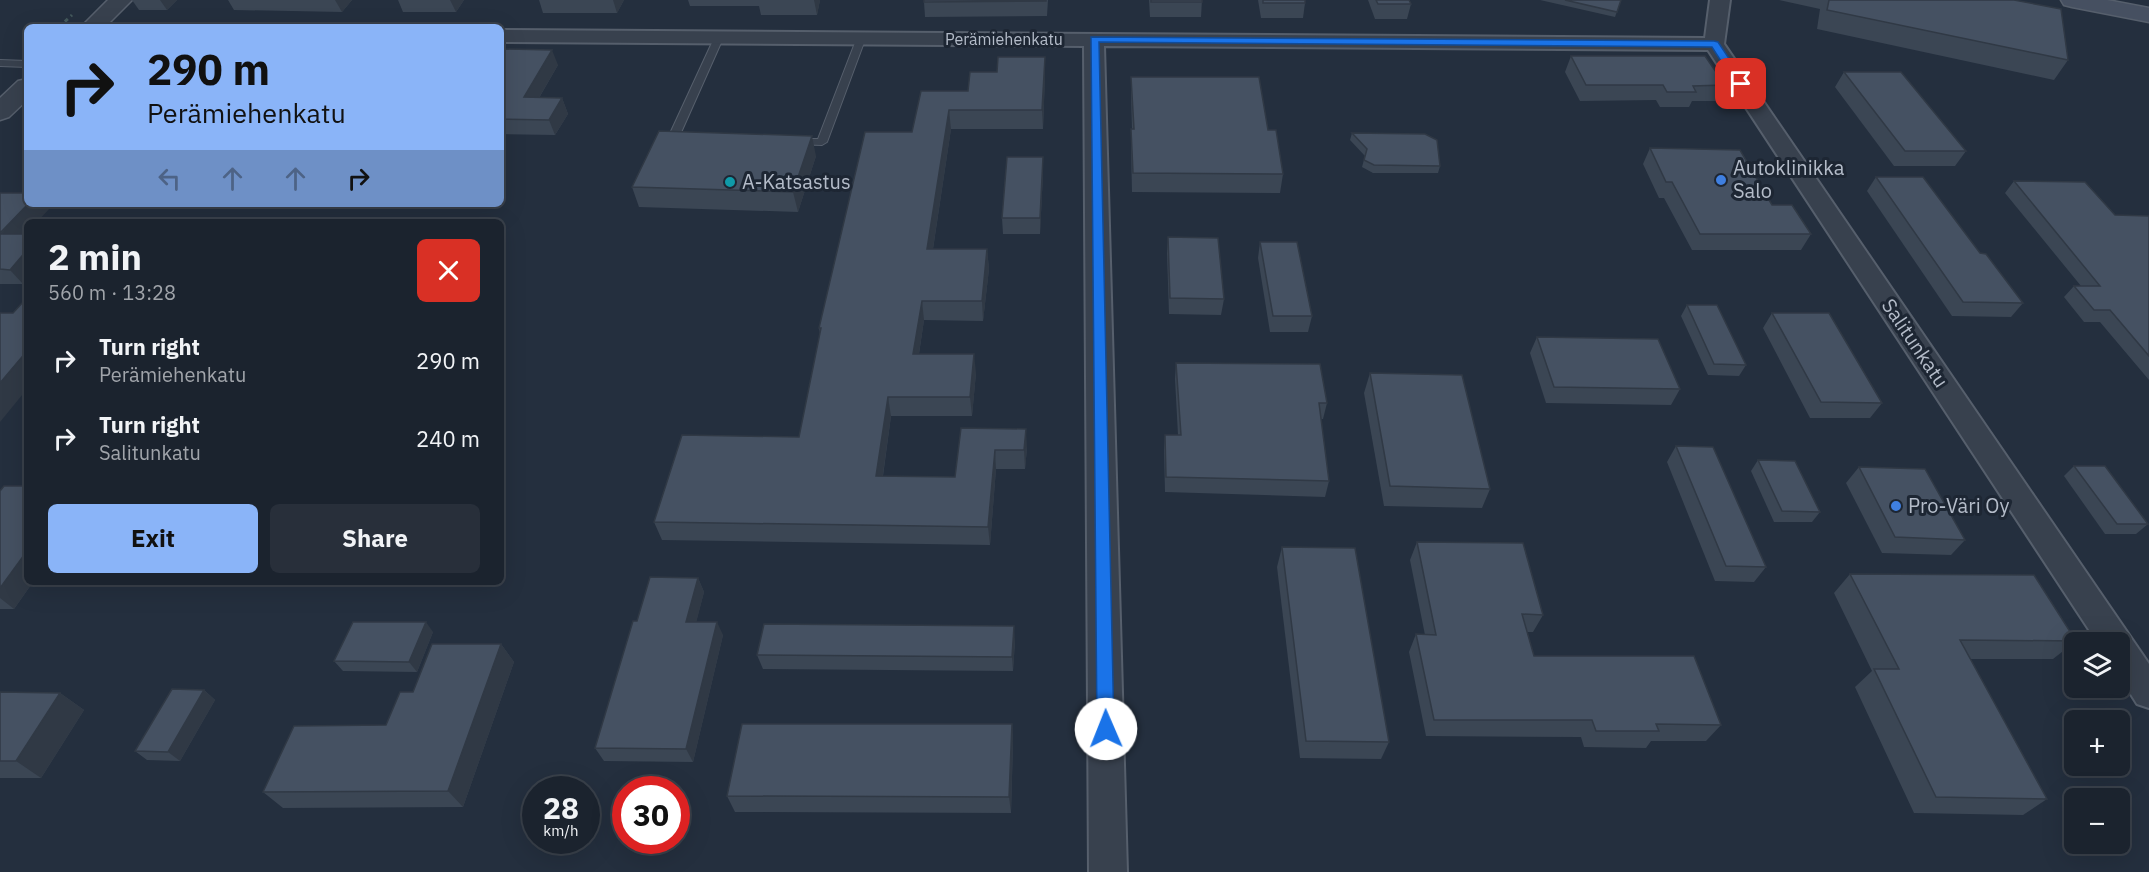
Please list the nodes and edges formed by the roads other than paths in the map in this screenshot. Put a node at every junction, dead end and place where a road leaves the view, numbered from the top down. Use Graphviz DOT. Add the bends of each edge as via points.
graph roads {
  1 [pos="121,0"];
  2 [pos="1720,0"];
  3 [pos="2072,0"];
  4 [pos="2149,15"];
  5 [pos="95,24"];
  6 [pos="504,36"];
  7 [pos="719,36"];
  8 [pos="861,38"];
  9 [pos="1094,39"];
  10 [pos="1714,44"];
  11 [pos="0,63"];
  12 [pos="24,64"];
  13 [pos="24,89"];
  14 [pos="0,111"];
  15 [pos="695,140"];
  16 [pos="788,142"];
  17 [pos="2108,632"];
  18 [pos="2130,664"];
  19 [pos="2149,693"];
  20 [pos="1108,872"];
  1 -- 5 [label="street"];
  2 -- 10 [label="street"];
  3 -- 4 [label="main road"];
  6 -- 7 [label="street, Perämiehenkatu"];
  7 -- 8 [label="street, Perämiehenkatu"];
  7 -- 15 [label="lane" via="672,140"];
  8 -- 9 [label="street, Perämiehenkatu"];
  8 -- 16 [label="lane" via="822,142"];
  9 -- 10 [label="street, Perämiehenkatu"];
  9 -- 20 [label="street"];
  10 -- 17 [label="street, Salitunkatu"];
  11 -- 12 [label="lane"];
  13 -- 14 [label="street"];
  18 -- 19 [label="street"];
}
